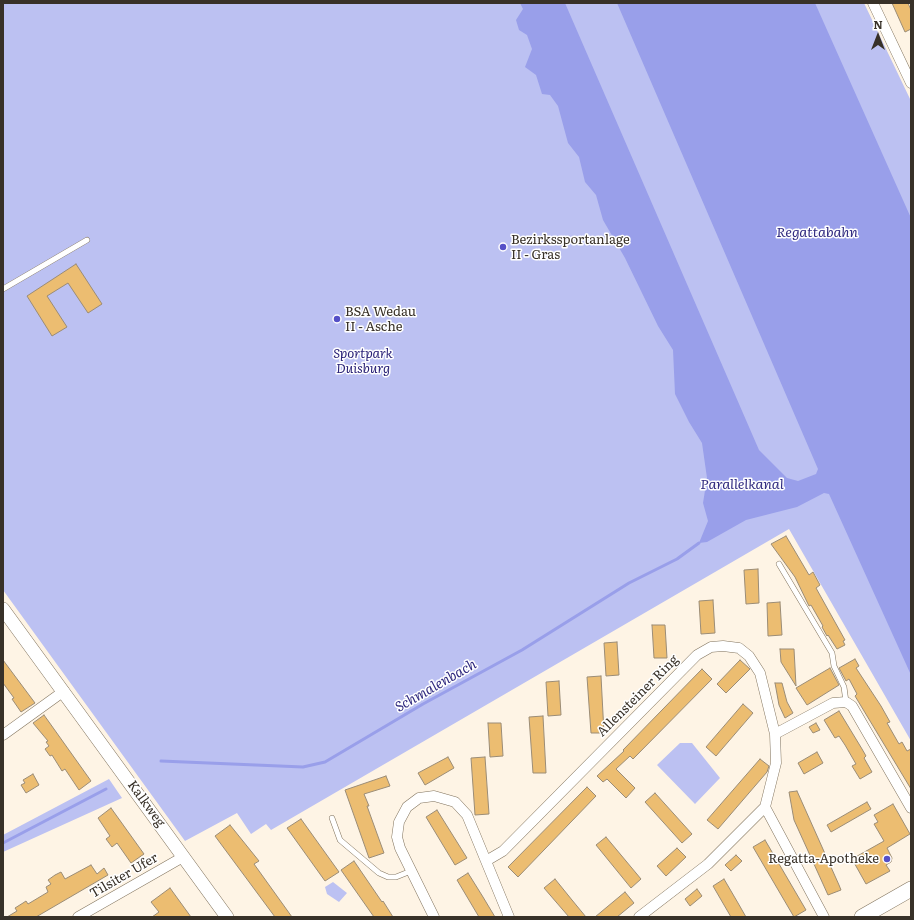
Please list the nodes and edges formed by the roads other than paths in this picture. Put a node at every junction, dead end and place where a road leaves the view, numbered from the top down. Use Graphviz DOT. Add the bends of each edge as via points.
graph roads {
  1 [pos="873,3"];
  2 [pos="911,83"];
  3 [pos="87,240"];
  4 [pos="3,289"];
  5 [pos="779,564"];
  6 [pos="3,609"];
  7 [pos="7,622"];
  8 [pos="64,691"];
  9 [pos="846,702"];
  10 [pos="775,734"];
  11 [pos="3,735"];
  12 [pos="765,807"];
  13 [pos="911,808"];
  14 [pos="332,818"];
  15 [pos="183,857"];
  16 [pos="486,861"];
  17 [pos="411,871"];
  18 [pos="911,889"];
  19 [pos="78,917"];
  20 [pos="227,917"];
  21 [pos="434,917"];
  22 [pos="509,917"];
  23 [pos="639,917"];
  24 [pos="824,917"];
  25 [pos="862,917"];
  1 -- 2 [label="street"];
  3 -- 4 [label="lane"];
  5 -- 9 [label="lane" via="832,653 834,666 844,686"];
  6 -- 7 [label="street, Kalkweg"];
  7 -- 8 [label="street, Kalkweg"];
  8 -- 11 [label="street"];
  8 -- 15 [label="street, Kalkweg"];
  9 -- 10 [label="street" via="833,703"];
  9 -- 13 [label="street" via="852,706"];
  10 -- 12 [label="street, Allensteiner Ring" via="776,764"];
  10 -- 16 [label="street, Allensteiner Ring" via="760,673 749,656 739,648 711,647 697,655 503,851"];
  12 -- 23 [label="street" via="708,864"];
  12 -- 24 [label="street"];
  14 -- 17 [label="lane" via="340,840 379,873 396,877"];
  15 -- 19 [label="street, Tilsiter Ufer"];
  15 -- 20 [label="street, Kalkweg"];
  16 -- 17 [label="street" via="467,815 461,808 448,799 427,796 412,801 402,813 398,828 400,848"];
  16 -- 22 [label="street"];
  17 -- 21 [label="street"];
  18 -- 25 [label="main road"];
}
